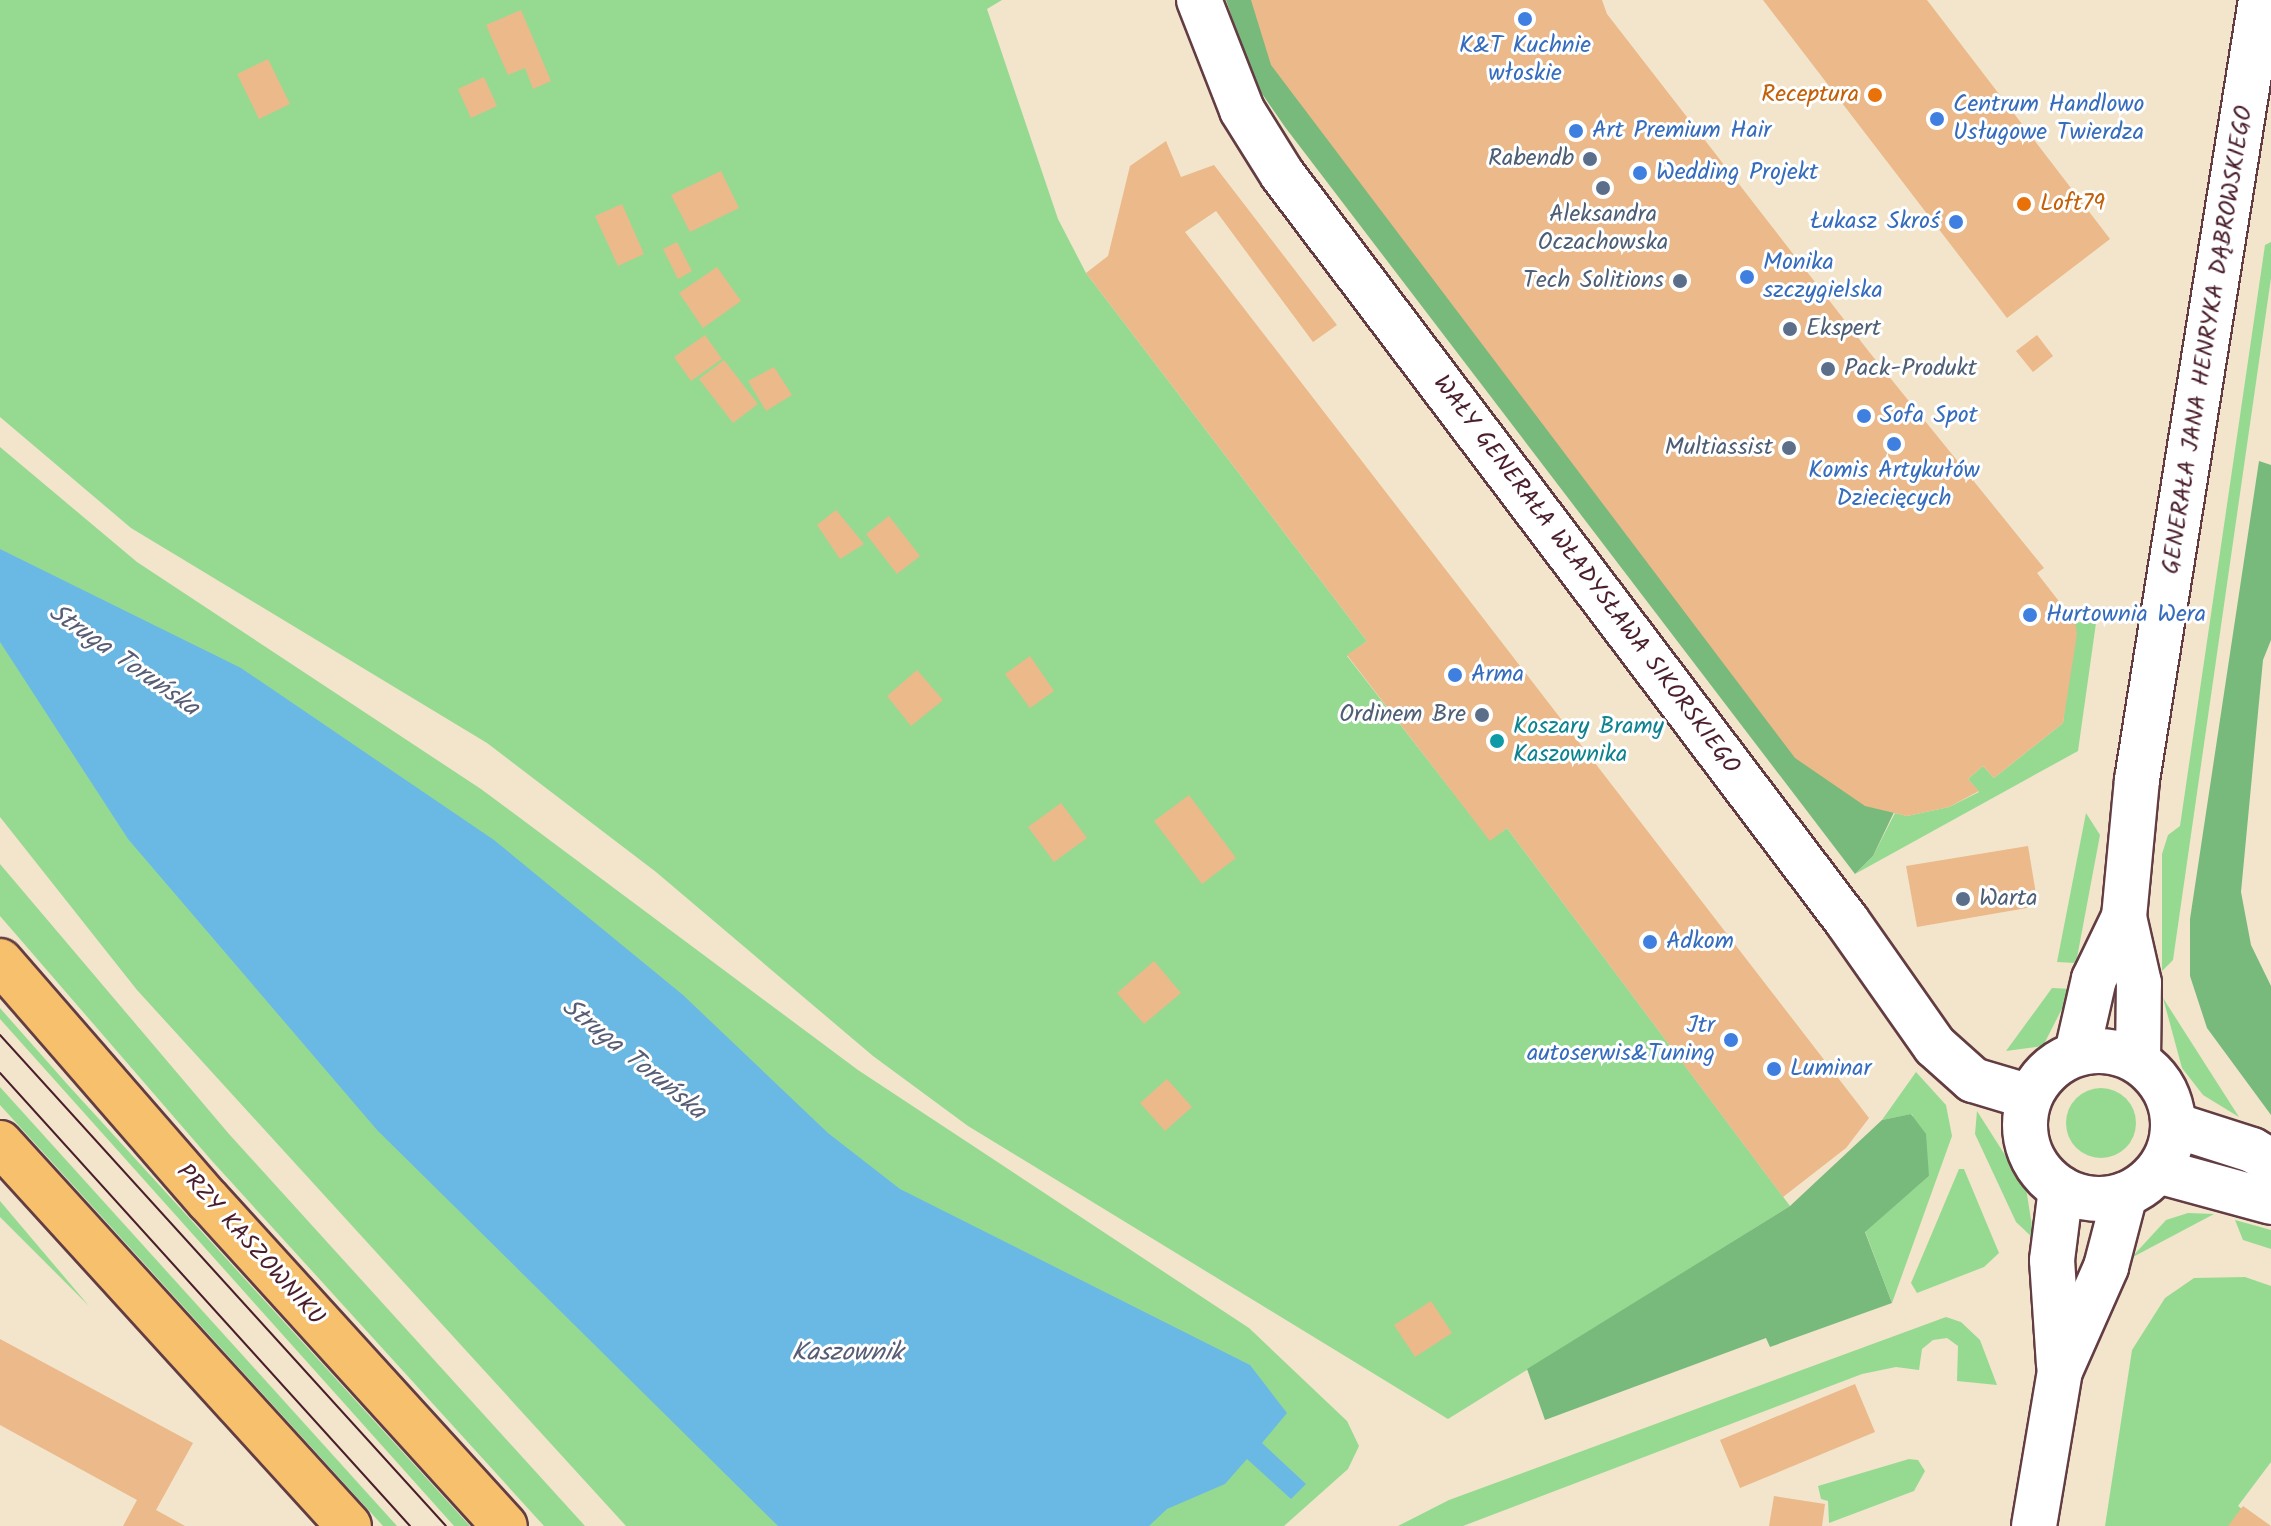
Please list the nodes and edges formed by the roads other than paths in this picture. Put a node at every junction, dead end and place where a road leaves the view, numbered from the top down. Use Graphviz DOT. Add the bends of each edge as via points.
graph roads {
  1 [pos="1199,0"];
  2 [pos="2261,0"];
  3 [pos="2124,917"];
  4 [pos="0,961"];
  5 [pos="2077,1053"];
  6 [pos="2138,1061"];
  7 [pos="2030,1097"];
  8 [pos="2174,1125"];
  9 [pos="0,1143"];
  10 [pos="2271,1161"];
  11 [pos="2141,1183"];
  12 [pos="2061,1189"];
  13 [pos="2271,1202"];
  14 [pos="2060,1371"];
  15 [pos="349,1526"];
  16 [pos="505,1526"];
  17 [pos="2034,1526"];
  1 -- 7 [label="street, WAŁY GENERAŁA WŁADYSŁAWA SIKORSKIEGO" via="1242,110 1282,174 1847,921 1935,1046 1973,1080"];
  2 -- 3 [label="street, GENERAŁA JANA HENRYKA DĄBROWSKIEGO" via="2137,780"];
  3 -- 5 [label="street, GENERAŁA JANA HENRYKA DĄBROWSKIEGO" via="2094,979"];
  3 -- 6 [label="street, GENERAŁA JANA HENRYKA DĄBROWSKIEGO" via="2139,983"];
  4 -- 16 [label="main road, PRZY KASZOWNIKU" via="208,1200"];
  5 -- 6 [label="street" via="2108,1050"];
  5 -- 7 [label="street" via="2049,1071"];
  6 -- 8 [label="street" via="2158,1077 2170,1100"];
  7 -- 12 [label="street" via="2024,1123 2029,1149 2041,1172"];
  8 -- 10 [label="street"];
  8 -- 11 [label="street" via="2170,1149"];
  9 -- 15 [label="main road"];
  11 -- 12 [label="street" via="2082,1197"];
  11 -- 13 [label="street"];
  11 -- 14 [label="street"];
  12 -- 14 [label="street" via="2052,1260"];
  14 -- 17 [label="street"];
}
